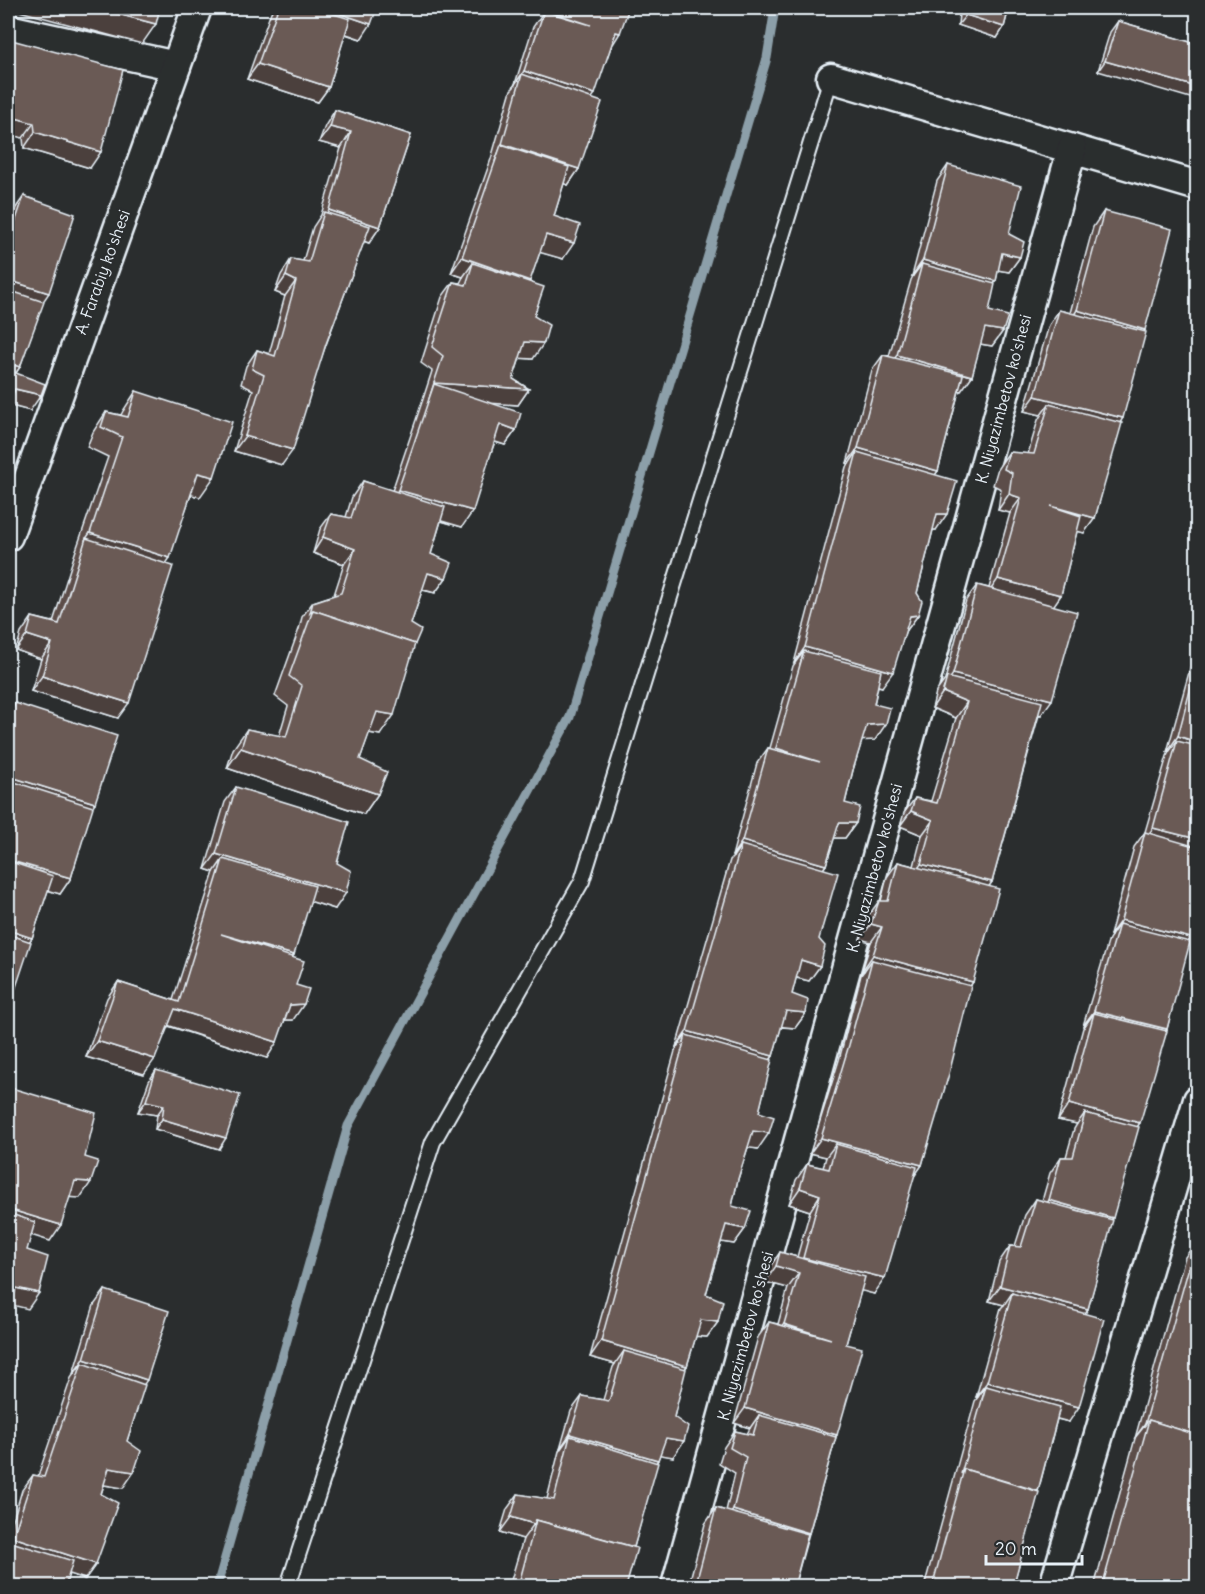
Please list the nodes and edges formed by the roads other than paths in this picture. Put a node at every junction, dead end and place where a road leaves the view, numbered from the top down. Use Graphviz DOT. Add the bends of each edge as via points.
graph roads {
  1 [pos="197,8"];
  2 [pos="8,29"];
  3 [pos="176,66"];
  4 [pos="831,78"];
  5 [pos="1072,149"];
  6 [pos="1197,186"];
  7 [pos="8,536"];
  8 [pos="1197,1100"];
  9 [pos="288,1587"];
  10 [pos="676,1587"];
  11 [pos="1054,1587"];
  1 -- 3 [label="street, A. Farabiy ko'shesi"];
  2 -- 3 [label="street"];
  3 -- 7 [label="street, A. Farabiy ko'shesi"];
  4 -- 5 [label="street"];
  4 -- 9 [label="lane" via="582,881 433,1142"];
  5 -- 6 [label="street"];
  5 -- 10 [label="street, K. Niyazimbetov ko'shesi"];
  8 -- 11 [label="street"];
}
